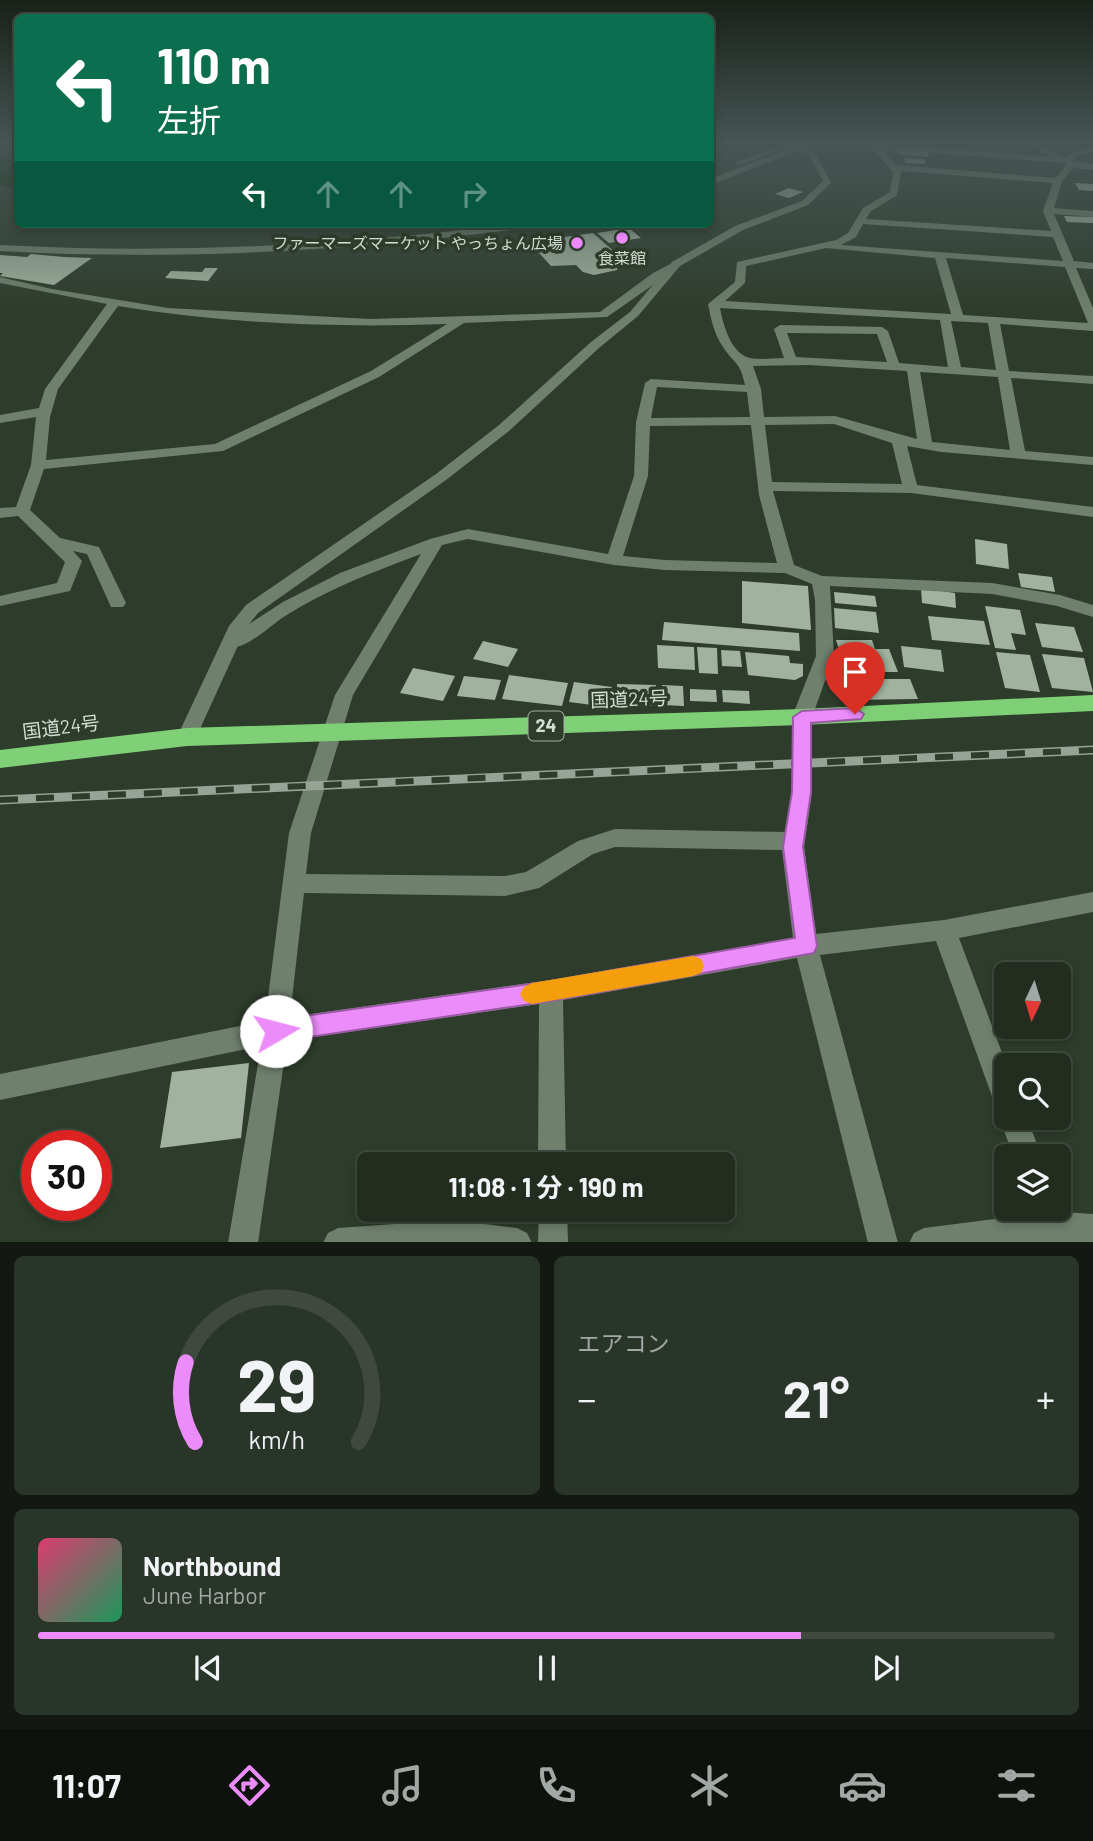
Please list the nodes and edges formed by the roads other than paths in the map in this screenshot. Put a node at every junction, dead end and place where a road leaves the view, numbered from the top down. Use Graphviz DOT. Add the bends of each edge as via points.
graph roads {
  1 [pos="808,200"];
  2 [pos="883,200"];
  3 [pos="1052,200"];
  4 [pos="1048,211"];
  5 [pos="1093,214"];
  6 [pos="859,221"];
  7 [pos="504,228"];
  8 [pos="1058,234"];
  9 [pos="827,246"];
  10 [pos="0,248"];
  11 [pos="940,257"];
  12 [pos="676,264"];
  13 [pos="1069,264"];
  14 [pos="1093,266"];
  15 [pos="0,280"];
  16 [pos="1077,284"];
  17 [pos="1093,285"];
  18 [pos="115,302"];
  19 [pos="714,304"];
  20 [pos="795,307"];
  21 [pos="952,319"];
  22 [pos="460,321"];
  23 [pos="994,322"];
  24 [pos="1093,325"];
  25 [pos="805,345"];
  26 [pos="791,361"];
  27 [pos="746,362"];
  28 [pos="894,366"];
  29 [pos="913,368"];
  30 [pos="955,370"];
  31 [pos="1004,373"];
  32 [pos="1093,380"];
  33 [pos="754,389"];
  34 [pos="45,411"];
  35 [pos="0,419"];
  36 [pos="760,421"];
  37 [pos="643,422"];
  38 [pos="898,440"];
  39 [pos="925,444"];
  40 [pos="1018,453"];
  41 [pos="1093,461"];
  42 [pos="38,465"];
  43 [pos="765,486"];
  44 [pos="911,489"];
  45 [pos="22,511"];
  46 [pos="1093,512"];
  47 [pos="0,513"];
  48 [pos="53,542"];
  49 [pos="436,542"];
  50 [pos="614,560"];
  51 [pos="787,568"];
  52 [pos="820,581"];
  53 [pos="0,601"];
  54 [pos="117,603"];
  55 [pos="1093,611"];
  56 [pos="232,643"];
  57 [pos="1093,703"];
  58 [pos="803,725"];
  59 [pos="187,737"];
  60 [pos="0,760"];
  61 [pos="795,841"];
  62 [pos="294,883"];
  63 [pos="1093,902"];
  64 [pos="944,930"];
  65 [pos="806,946"];
  66 [pos="551,991"];
  67 [pos="276,1031"];
  68 [pos="994,1066"];
  69 [pos="0,1087"];
  70 [pos="552,1152"];
  71 [pos="553,1222"];
  72 [pos="1053,1226"];
  73 [pos="1093,1229"];
  74 [pos="243,1242"];
  75 [pos="338,1242"];
  76 [pos="517,1242"];
  77 [pos="553,1242"];
  78 [pos="883,1242"];
  79 [pos="925,1242"];
  1 -- 12 [label="street" via="739,228"];
  2 -- 6 [label="street" via="866,210"];
  3 -- 4 [label="street"];
  4 -- 5 [label="street"];
  4 -- 8 [label="street"];
  6 -- 8 [label="street"];
  6 -- 9 [label="street" via="852,235"];
  7 -- 10 [label="street" via="205,252"];
  8 -- 13 [label="street"];
  9 -- 11 [label="street"];
  9 -- 19 [label="street" via="741,264 740,282"];
  11 -- 13 [label="street"];
  11 -- 21 [label="street"];
  12 -- 22 [label="street" via="656,273 629,299 603,315"];
  12 -- 56 [label="street" via="634,314 504,428 252,609"];
  13 -- 14 [label="street"];
  13 -- 16 [label="street"];
  15 -- 18 [label="street"];
  16 -- 17 [label="street"];
  16 -- 24 [label="street"];
  18 -- 22 [label="street" via="168,311 370,323"];
  18 -- 34 [label="street" via="52,389"];
  19 -- 20 [label="street"];
  19 -- 27 [label="street" via="716,321 732,355"];
  20 -- 21 [label="street"];
  20 -- 25 [label="street"];
  21 -- 23 [label="street"];
  21 -- 30 [label="street"];
  22 -- 42 [label="street" via="375,374 218,448"];
  23 -- 24 [label="street"];
  23 -- 31 [label="street"];
  25 -- 26 [label="street"];
  25 -- 26 [label="street" via="780,329"];
  25 -- 28 [label="street"];
  25 -- 28 [label="street" via="882,331"];
  26 -- 27 [label="street"];
  27 -- 33 [label="street"];
  28 -- 29 [label="street"];
  29 -- 30 [label="street"];
  29 -- 39 [label="street"];
  30 -- 31 [label="street"];
  31 -- 32 [label="street"];
  31 -- 40 [label="street"];
  33 -- 36 [label="street"];
  33 -- 37 [label="street" via="651,383"];
  34 -- 35 [label="street"];
  34 -- 42 [label="street"];
  36 -- 37 [label="street"];
  36 -- 38 [label="street" via="835,420"];
  36 -- 43 [label="street"];
  37 -- 50 [label="street" via="641,475"];
  38 -- 39 [label="street"];
  38 -- 44 [label="street"];
  39 -- 40 [label="street"];
  40 -- 41 [label="street"];
  42 -- 45 [label="street"];
  43 -- 44 [label="street"];
  43 -- 51 [label="street"];
  44 -- 46 [label="street"];
  45 -- 47 [label="street"];
  45 -- 48 [label="street"];
  48 -- 53 [label="street" via="74,561 64,587"];
  48 -- 54 [label="street" via="93,550"];
  49 -- 50 [label="street" via="468,534"];
  49 -- 56 [label="street" via="346,577"];
  49 -- 62 [label="street" via="344,695 300,833"];
  50 -- 51 [label="street"];
  51 -- 52 [label="street"];
  52 -- 55 [label="street" via="952,583"];
  52 -- 58 [label="street" via="825,656"];
  56 -- 59 [label="street"];
  57 -- 58 [label="highway, 国道24号 / 24"];
  58 -- 59 [label="highway, 国道24号 / 24"];
  58 -- 61 [label="street" via="802,792"];
  59 -- 60 [label="highway, 国道24号 / 24"];
  61 -- 62 [label="street" via="615,838 586,847 531,881 505,886"];
  61 -- 65 [label="street"];
  62 -- 67 [label="street"];
  63 -- 64 [label="street"];
  64 -- 65 [label="street"];
  64 -- 68 [label="street"];
  65 -- 66 [label="street"];
  65 -- 78 [label="street"];
  66 -- 67 [label="street"];
  66 -- 70 [label="street"];
  67 -- 69 [label="street"];
  67 -- 74 [label="street"];
  71 -- 77 [label="street"];
  72 -- 73 [label="street"];
  72 -- 79 [label="street"];
  75 -- 76 [label="street" via="453,1235"];
}
